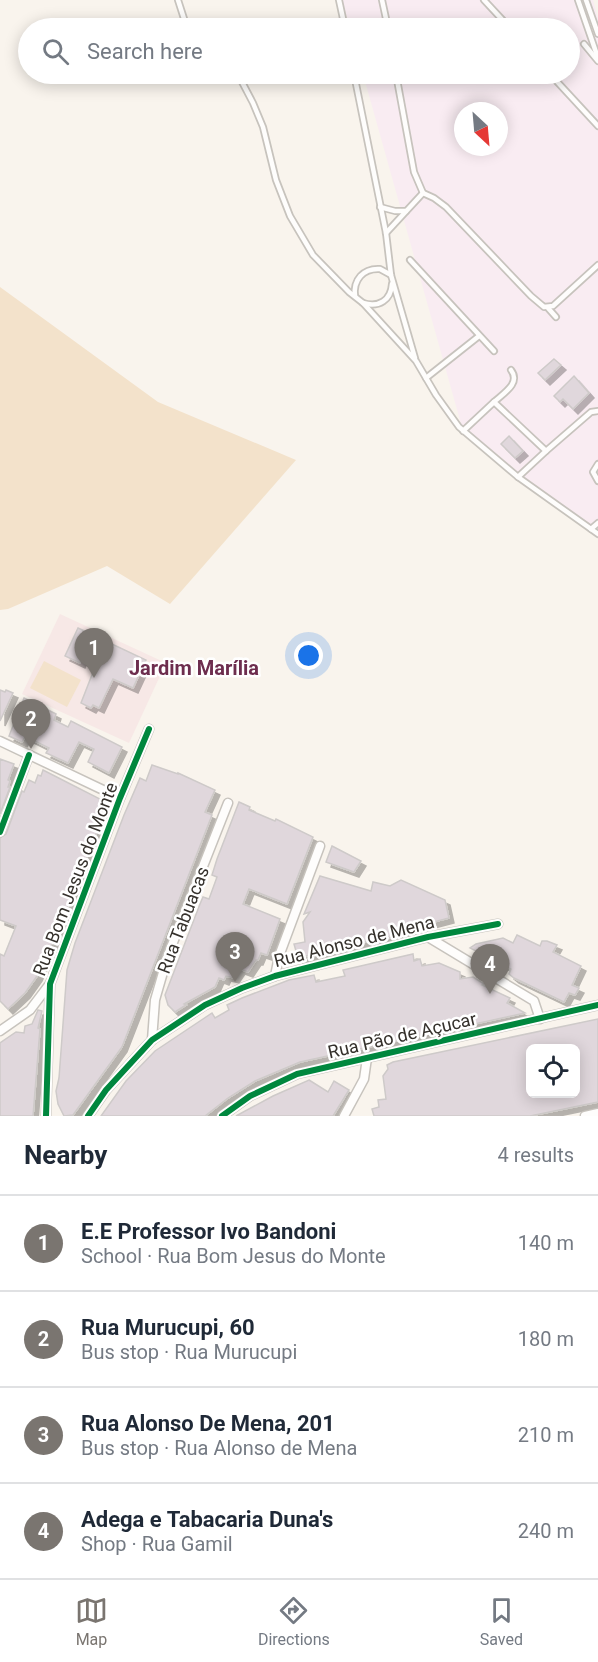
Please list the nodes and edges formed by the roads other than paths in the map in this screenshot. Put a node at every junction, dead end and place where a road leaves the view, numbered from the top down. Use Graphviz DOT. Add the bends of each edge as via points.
graph roads {
  1 [pos="178,0"];
  2 [pos="339,0"];
  3 [pos="382,0"];
  4 [pos="484,0"];
  5 [pos="578,0"];
  6 [pos="586,0"];
  7 [pos="184,18"];
  8 [pos="343,18"];
  9 [pos="386,18"];
  10 [pos="501,18"];
  11 [pos="598,34"];
  12 [pos="584,44"];
  13 [pos="598,60"];
  14 [pos="243,84"];
  15 [pos="356,84"];
  16 [pos="398,84"];
  17 [pos="559,84"];
  18 [pos="598,126"];
  19 [pos="423,193"];
  20 [pos="380,207"];
  21 [pos="406,211"];
  22 [pos="386,233"];
  23 [pos="410,260"];
  24 [pos="598,265"];
  25 [pos="392,278"];
  26 [pos="355,296"];
  27 [pos="363,303"];
  28 [pos="548,308"];
  29 [pos="556,317"];
  30 [pos="479,336"];
  31 [pos="494,351"];
  32 [pos="416,361"];
  33 [pos="511,369"];
  34 [pos="426,378"];
  35 [pos="494,402"];
  36 [pos="598,411"];
  37 [pos="463,431"];
  38 [pos="546,451"];
  39 [pos="598,464"];
  40 [pos="518,477"];
  41 [pos="598,481"];
  42 [pos="598,523"];
  43 [pos="591,529"];
  44 [pos="598,534"];
  45 [pos="149,729"];
  46 [pos="0,741"];
  47 [pos="29,755"];
  48 [pos="120,798"];
  49 [pos="228,803"];
  50 [pos="0,832"];
  51 [pos="320,846"];
  52 [pos="498,924"];
  53 [pos="428,937"];
  54 [pos="275,976"];
  55 [pos="50,984"];
  56 [pos="598,1005"];
  57 [pos="540,1019"];
  58 [pos="0,1031"];
  59 [pos="152,1040"];
  60 [pos="367,1058"];
  61 [pos="598,1113"];
  62 [pos="46,1116"];
  63 [pos="88,1116"];
  64 [pos="222,1116"];
  65 [pos="344,1116"];
  66 [pos="585,1116"];
  1 -- 7 [label="lane"];
  2 -- 8 [label="lane"];
  3 -- 9 [label="lane"];
  4 -- 10 [label="lane"];
  5 -- 13 [label="lane"];
  6 -- 11 [label="lane"];
  12 -- 13 [label="lane"];
  14 -- 26 [label="lane" via="263,127 276,180 300,235 313,255"];
  15 -- 20 [label="lane"];
  16 -- 19 [label="lane" via="414,172"];
  17 -- 18 [label="lane"];
  19 -- 21 [label="lane"];
  19 -- 28 [label="lane" via="446,207 531,296"];
  20 -- 21 [label="lane"];
  20 -- 22 [label="lane"];
  21 -- 22 [label="lane"];
  22 -- 25 [label="lane"];
  23 -- 30 [label="lane"];
  24 -- 28 [label="lane"];
  25 -- 26 [label="lane" via="380,269 364,272 357,280"];
  25 -- 27 [label="lane" via="392,290 384,301 376,305"];
  25 -- 32 [label="lane"];
  26 -- 27 [label="lane"];
  27 -- 32 [label="lane"];
  28 -- 29 [label="lane"];
  30 -- 31 [label="lane"];
  30 -- 34 [label="lane"];
  32 -- 34 [label="lane"];
  33 -- 35 [label="lane" via="515,380"];
  34 -- 37 [label="lane"];
  35 -- 37 [label="lane"];
  35 -- 38 [label="lane"];
  36 -- 38 [label="lane" via="591,411"];
  37 -- 40 [label="lane"];
  38 -- 40 [label="lane"];
  39 -- 41 [label="lane" via="593,472"];
  40 -- 43 [label="lane"];
  42 -- 43 [label="lane"];
  43 -- 44 [label="lane"];
  45 -- 48 [label="street, Rua Bom Jesus do Monte"];
  46 -- 47 [label="street"];
  47 -- 48 [label="street"];
  47 -- 50 [label="street"];
  48 -- 55 [label="street, Rua Bom Jesus do Monte"];
  49 -- 59 [label="street, Rua Tabuacas" via="168,955 154,1000"];
  51 -- 54 [label="street"];
  52 -- 53 [label="street, Rua Alonso de Mena"];
  53 -- 54 [label="street, Rua Alonso de Mena"];
  53 -- 57 [label="street" via="534,1001"];
  54 -- 59 [label="street, Rua Alonso de Mena" via="205,1005"];
  55 -- 58 [label="street" via="30,1010"];
  55 -- 62 [label="street, Rua Bom Jesus do Monte"];
  56 -- 57 [label="street, Rua Pão de Açucar"];
  57 -- 60 [label="street, Rua Pão de Açucar"];
  59 -- 63 [label="street, Rua Alonso de Mena"];
  60 -- 64 [label="street, Rua Pão de Açucar" via="297,1074 250,1096"];
  60 -- 65 [label="street" via="364,1079"];
  61 -- 66 [label="street"];
}
